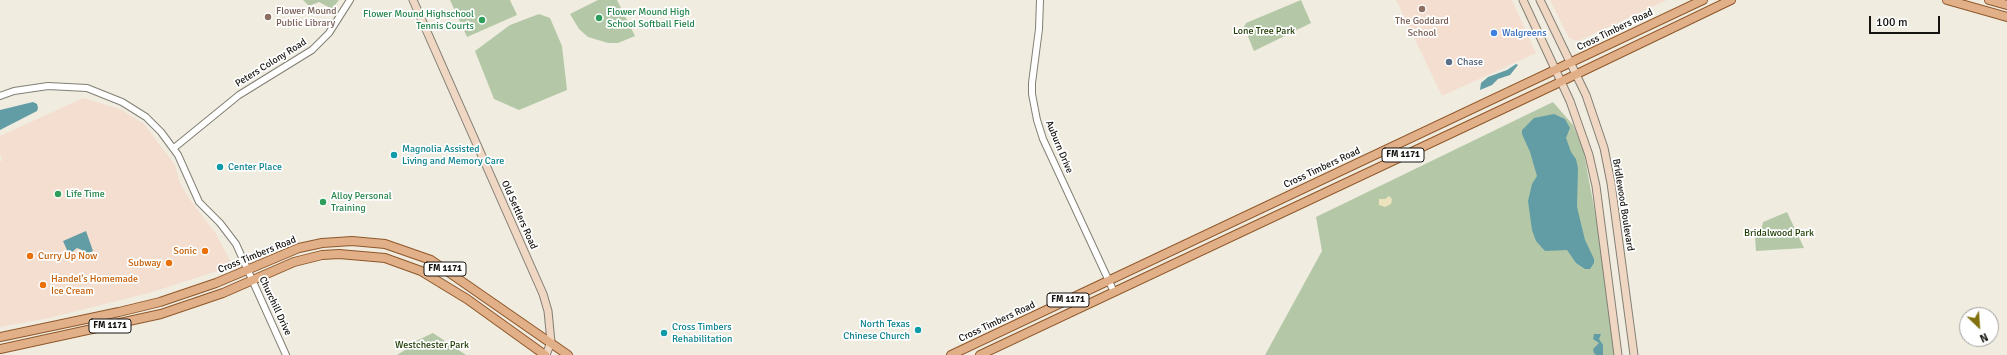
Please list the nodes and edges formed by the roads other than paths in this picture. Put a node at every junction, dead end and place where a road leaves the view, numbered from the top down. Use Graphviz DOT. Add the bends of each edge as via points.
graph roads {
  1 [pos="350,0"];
  2 [pos="413,0"];
  3 [pos="1040,0"];
  4 [pos="1523,0"];
  5 [pos="1540,0"];
  6 [pos="1702,0"];
  7 [pos="1731,0"];
  8 [pos="1947,0"];
  9 [pos="1989,0"];
  10 [pos="2007,5"];
  11 [pos="2007,17"];
  12 [pos="1571,63"];
  13 [pos="1556,70"];
  14 [pos="1576,74"];
  15 [pos="1561,81"];
  16 [pos="0,96"];
  17 [pos="174,148"];
  18 [pos="445,269"];
  19 [pos="247,270"];
  20 [pos="252,280"];
  21 [pos="1109,280"];
  22 [pos="439,281"];
  23 [pos="1114,292"];
  24 [pos="49,327"];
  25 [pos="0,337"];
  26 [pos="51,338"];
  27 [pos="550,342"];
  28 [pos="0,349"];
  29 [pos="286,355"];
  30 [pos="546,355"];
  31 [pos="568,355"];
  32 [pos="951,355"];
  33 [pos="980,355"];
  34 [pos="1618,355"];
  35 [pos="1634,355"];
  1 -- 17 [label="street, Peters Colony Road" via="329,33 312,50 239,95"];
  2 -- 27 [label="main road, Old Settlers Road" via="543,294 548,311"];
  3 -- 21 [label="street, Auburn Drive" via="1032,83 1037,120 1043,139"];
  4 -- 13 [label="main road"];
  5 -- 12 [label="main road, Bridlewood Boulevard"];
  6 -- 12 [label="main road, Cross Timbers Road / FM 1171"];
  7 -- 14 [label="main road, FM 1171"];
  8 -- 11 [label="main road"];
  9 -- 10 [label="main road"];
  12 -- 13 [label="main road, Cross Timbers Road / FM 1171"];
  12 -- 14 [label="main road, Bridlewood Boulevard"];
  13 -- 15 [label="main road"];
  13 -- 21 [label="main road, Cross Timbers Road / FM 1171"];
  14 -- 15 [label="main road, FM 1171"];
  14 -- 35 [label="main road, Bridlewood Boulevard" via="1593,114 1608,165"];
  15 -- 23 [label="main road, FM 1171"];
  15 -- 34 [label="main road" via="1582,131 1593,173"];
  16 -- 17 [label="street, Churchill Drive" via="14,91 48,86 87,88 136,110 161,132"];
  17 -- 19 [label="street, Churchill Drive" via="199,202 225,228 236,244"];
  18 -- 19 [label="main road, Cross Timbers Road / FM 1171" via="431,260 400,248 352,241 299,248"];
  18 -- 22 [label="main road"];
  18 -- 27 [label="main road, Cross Timbers Road / FM 1171"];
  19 -- 20 [label="street, Churchill Drive"];
  19 -- 24 [label="main road, Cross Timbers Road / FM 1171" via="160,302"];
  20 -- 22 [label="main road, Cross Timbers Road / FM 1171" via="294,262 338,254 385,258 421,271"];
  20 -- 26 [label="main road, Cross Timbers Road / FM 1171" via="161,314"];
  20 -- 29 [label="street, Churchill Drive"];
  21 -- 23 [label="street, Auburn Drive"];
  21 -- 32 [label="main road, Cross Timbers Road / FM 1171"];
  22 -- 30 [label="main road, Cross Timbers Road / FM 1171"];
  23 -- 33 [label="main road, FM 1171"];
  24 -- 25 [label="main road, Cross Timbers Road / FM 1171"];
  24 -- 26 [label="main road"];
  26 -- 28 [label="main road, Cross Timbers Road / FM 1171"];
  27 -- 30 [label="main road, Old Settlers Road"];
  27 -- 31 [label="main road, Cross Timbers Road / FM 1171"];
}
